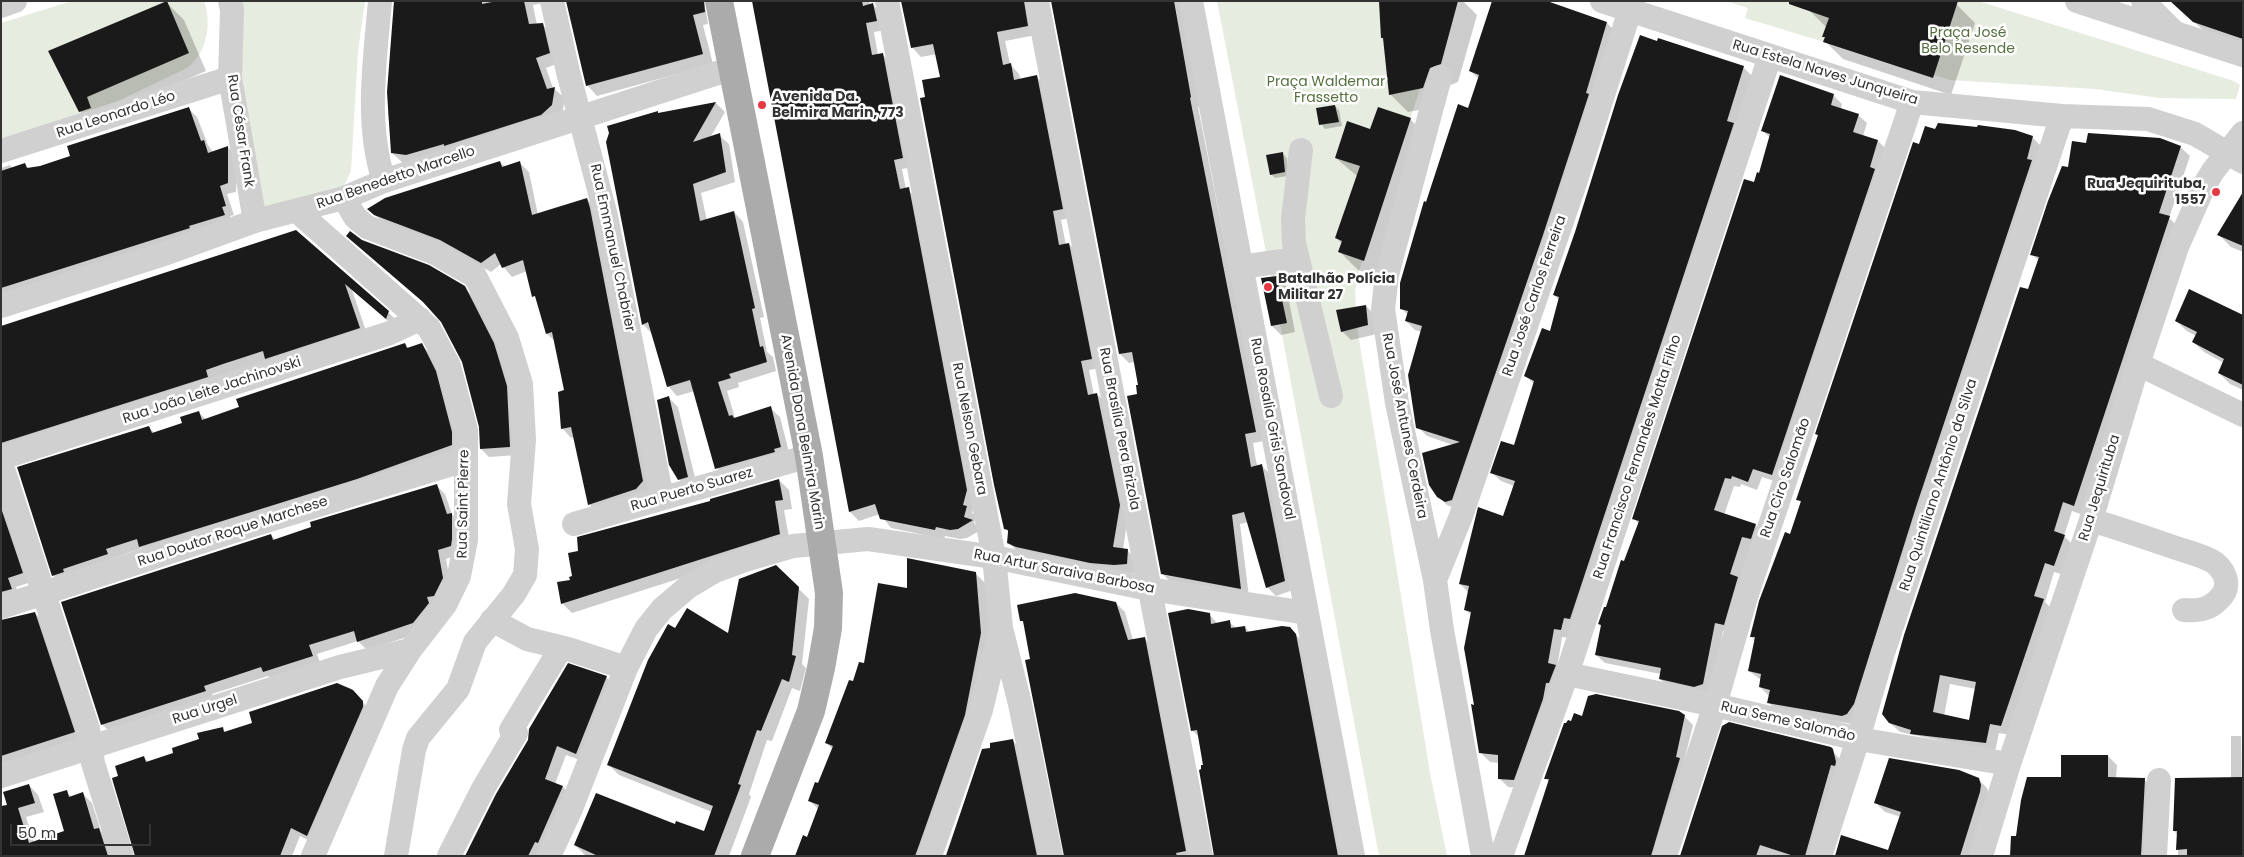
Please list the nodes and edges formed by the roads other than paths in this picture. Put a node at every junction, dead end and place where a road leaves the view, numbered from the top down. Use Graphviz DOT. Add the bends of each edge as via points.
graph roads {
  1 [pos="15,1"];
  2 [pos="380,1"];
  3 [pos="552,1"];
  4 [pos="719,1"];
  5 [pos="888,1"];
  6 [pos="1037,1"];
  7 [pos="1191,1"];
  8 [pos="1602,1"];
  9 [pos="2077,1"];
  10 [pos="2143,1"];
  11 [pos="232,4"];
  12 [pos="1,6"];
  13 [pos="1630,10"];
  14 [pos="2172,30"];
  15 [pos="2243,55"];
  16 [pos="1770,56"];
  17 [pos="733,68"];
  18 [pos="1440,77"];
  19 [pos="230,78"];
  20 [pos="1912,102"];
  21 [pos="579,116"];
  22 [pos="2062,116"];
  23 [pos="2243,133"];
  24 [pos="1301,150"];
  25 [pos="1,151"];
  26 [pos="2235,157"];
  27 [pos="384,181"];
  28 [pos="344,198"];
  29 [pos="297,211"];
  30 [pos="255,221"];
  31 [pos="1296,259"];
  32 [pos="1241,267"];
  33 [pos="1,306"];
  34 [pos="420,319"];
  35 [pos="2138,364"];
  36 [pos="1331,396"];
  37 [pos="2243,415"];
  38 [pos="809,456"];
  39 [pos="1,458"];
  40 [pos="465,460"];
  41 [pos="1,463"];
  42 [pos="662,498"];
  43 [pos="2091,520"];
  44 [pos="574,524"];
  45 [pos="821,542"];
  46 [pos="994,557"];
  47 [pos="1435,580"];
  48 [pos="1148,589"];
  49 [pos="43,593"];
  50 [pos="1,607"];
  51 [pos="2184,610"];
  52 [pos="1307,613"];
  53 [pos="492,620"];
  54 [pos="1001,628"];
  55 [pos="561,648"];
  56 [pos="410,650"];
  57 [pos="626,668"];
  58 [pos="1567,674"];
  59 [pos="1020,704"];
  60 [pos="1715,704"];
  61 [pos="981,710"];
  62 [pos="1858,738"];
  63 [pos="90,747"];
  64 [pos="2009,764"];
  65 [pos="1,776"];
  66 [pos="2159,780"];
  67 [pos="122,856"];
  68 [pos="313,856"];
  69 [pos="396,856"];
  70 [pos="449,856"];
  71 [pos="549,856"];
  72 [pos="755,856"];
  73 [pos="930,856"];
  74 [pos="1051,856"];
  75 [pos="1201,856"];
  76 [pos="1353,856"];
  77 [pos="1483,856"];
  78 [pos="1501,856"];
  79 [pos="1665,856"];
  80 [pos="1820,856"];
  81 [pos="1981,856"];
  82 [pos="2155,856"];
  1 -- 12 [label="street"];
  2 -- 27 [label="street" via="373,119 375,153"];
  3 -- 21 [label="street, Rua Emmanuel Chabrier"];
  4 -- 17 [label="main road, Avenida Dona Belmira Marin"];
  5 -- 46 [label="street, Rua Nelson Gebara"];
  6 -- 48 [label="street, Rua Brasília Pera Brizola"];
  7 -- 32 [label="street, Rua Rosalia Grisi Sandoval"];
  8 -- 13 [label="street, Rua Estela Naves Junqueira"];
  9 -- 14 [label="street"];
  10 -- 14 [label="street"];
  11 -- 19 [label="street, Rua César Frank"];
  13 -- 16 [label="street, Rua Estela Naves Junqueira"];
  13 -- 47 [label="street, Rua José Carlos Ferreira" via="1575,183 1461,516"];
  14 -- 15 [label="street"];
  16 -- 20 [label="street, Rua Estela Naves Junqueira"];
  16 -- 58 [label="street, Rua Francisco Fernandes Motta Filho"];
  17 -- 21 [label="street, Rua Benedetto Marcello"];
  17 -- 38 [label="main road, Avenida Dona Belmira Marin"];
  18 -- 47 [label="street, Rua José Antunes Cerdeira" via="1387,275 1383,309 1398,403"];
  19 -- 25 [label="street, Rua Leonardo Léo"];
  19 -- 30 [label="street, Rua César Frank"];
  20 -- 22 [label="street, Rua Estela Naves Junqueira"];
  20 -- 60 [label="street, Rua Ciro Salomão" via="1746,597"];
  21 -- 27 [label="street, Rua Benedetto Marcello"];
  21 -- 42 [label="street, Rua Emmanuel Chabrier" via="619,274"];
  22 -- 26 [label="street, Rua Estela Naves Junqueira" via="2148,119 2195,134"];
  22 -- 62 [label="street, Rua Quintiliano Antônio da Silva" via="1883,653"];
  23 -- 26 [label="street, Rua Jequirituba"];
  24 -- 31 [label="street" via="1293,219"];
  26 -- 35 [label="street, Rua Jequirituba" via="2204,186 2177,247"];
  27 -- 28 [label="street, Rua Benedetto Marcello"];
  28 -- 29 [label="street, Rua Benedetto Marcello"];
  28 -- 53 [label="street" via="355,217 367,227 435,253 471,273 479,282 507,338 521,384 524,440 519,504 528,562 522,582"];
  29 -- 30 [label="street, Rua Benedetto Marcello"];
  29 -- 34 [label="street, Rua Saint Pierre"];
  30 -- 33 [label="street, Rua Benedetto Marcello"];
  31 -- 32 [label="street"];
  31 -- 36 [label="street"];
  32 -- 52 [label="street, Rua Rosalia Grisi Sandoval"];
  34 -- 39 [label="street, Rua João Leite Jachinovski" via="390,333"];
  34 -- 40 [label="street, Rua Saint Pierre" via="440,345 457,389 466,430"];
  35 -- 37 [label="street"];
  35 -- 43 [label="street, Rua Jequirituba"];
  38 -- 42 [label="street, Rua Puerto Suarez"];
  38 -- 45 [label="main road, Avenida Dona Belmira Marin"];
  40 -- 49 [label="street, Rua Doutor Roque Marchese"];
  40 -- 56 [label="street, Rua Saint Pierre" via="466,540 462,566 445,605"];
  41 -- 49 [label="street"];
  42 -- 44 [label="street, Rua Puerto Suarez"];
  43 -- 51 [label="street" via="2203,557 2220,568 2226,577 2224,594 2209,607 2198,611"];
  43 -- 64 [label="street, Rua Jequirituba"];
  45 -- 46 [label="street, Rua Artur Saraiva Barbosa" via="868,539"];
  45 -- 57 [label="street" via="745,560 701,578 654,618"];
  45 -- 72 [label="main road, Avenida Dona Belmira Marin" via="829,593 828,628 821,668 800,742"];
  46 -- 48 [label="street, Rua Artur Saraiva Barbosa"];
  46 -- 54 [label="street, Rua Nelson Gebara"];
  47 -- 77 [label="street, Rua José Antunes Cerdeira"];
  48 -- 52 [label="street, Rua Artur Saraiva Barbosa"];
  48 -- 75 [label="street, Rua Brasília Pera Brizola"];
  49 -- 50 [label="street, Rua Doutor Roque Marchese"];
  49 -- 63 [label="street" via="88,730"];
  52 -- 76 [label="street, Rua Rosalia Grisi Sandoval"];
  53 -- 55 [label="street" via="528,639"];
  53 -- 69 [label="street" via="475,642 458,689 418,738"];
  54 -- 59 [label="street, Rua Nelson Gebara"];
  54 -- 61 [label="street"];
  55 -- 57 [label="street"];
  55 -- 70 [label="street" via="511,730 516,733"];
  56 -- 63 [label="street, Rua Urgel" via="340,667"];
  56 -- 68 [label="street, Rua Saint Pierre" via="388,686"];
  57 -- 71 [label="street"];
  58 -- 60 [label="street, Rua Seme Salomão"];
  58 -- 78 [label="street, Rua Francisco Fernandes Motta Filho"];
  59 -- 61 [label="street"];
  59 -- 74 [label="street, Rua Nelson Gebara"];
  60 -- 62 [label="street, Rua Seme Salomão"];
  60 -- 79 [label="street, Rua Ciro Salomão"];
  61 -- 73 [label="street"];
  62 -- 64 [label="street, Rua Seme Salomão"];
  62 -- 80 [label="street, Rua Quintiliano Antônio da Silva"];
  63 -- 65 [label="street, Rua Urgel"];
  63 -- 67 [label="street"];
  64 -- 81 [label="street, Rua Jequirituba"];
  66 -- 82 [label="street"];
}
